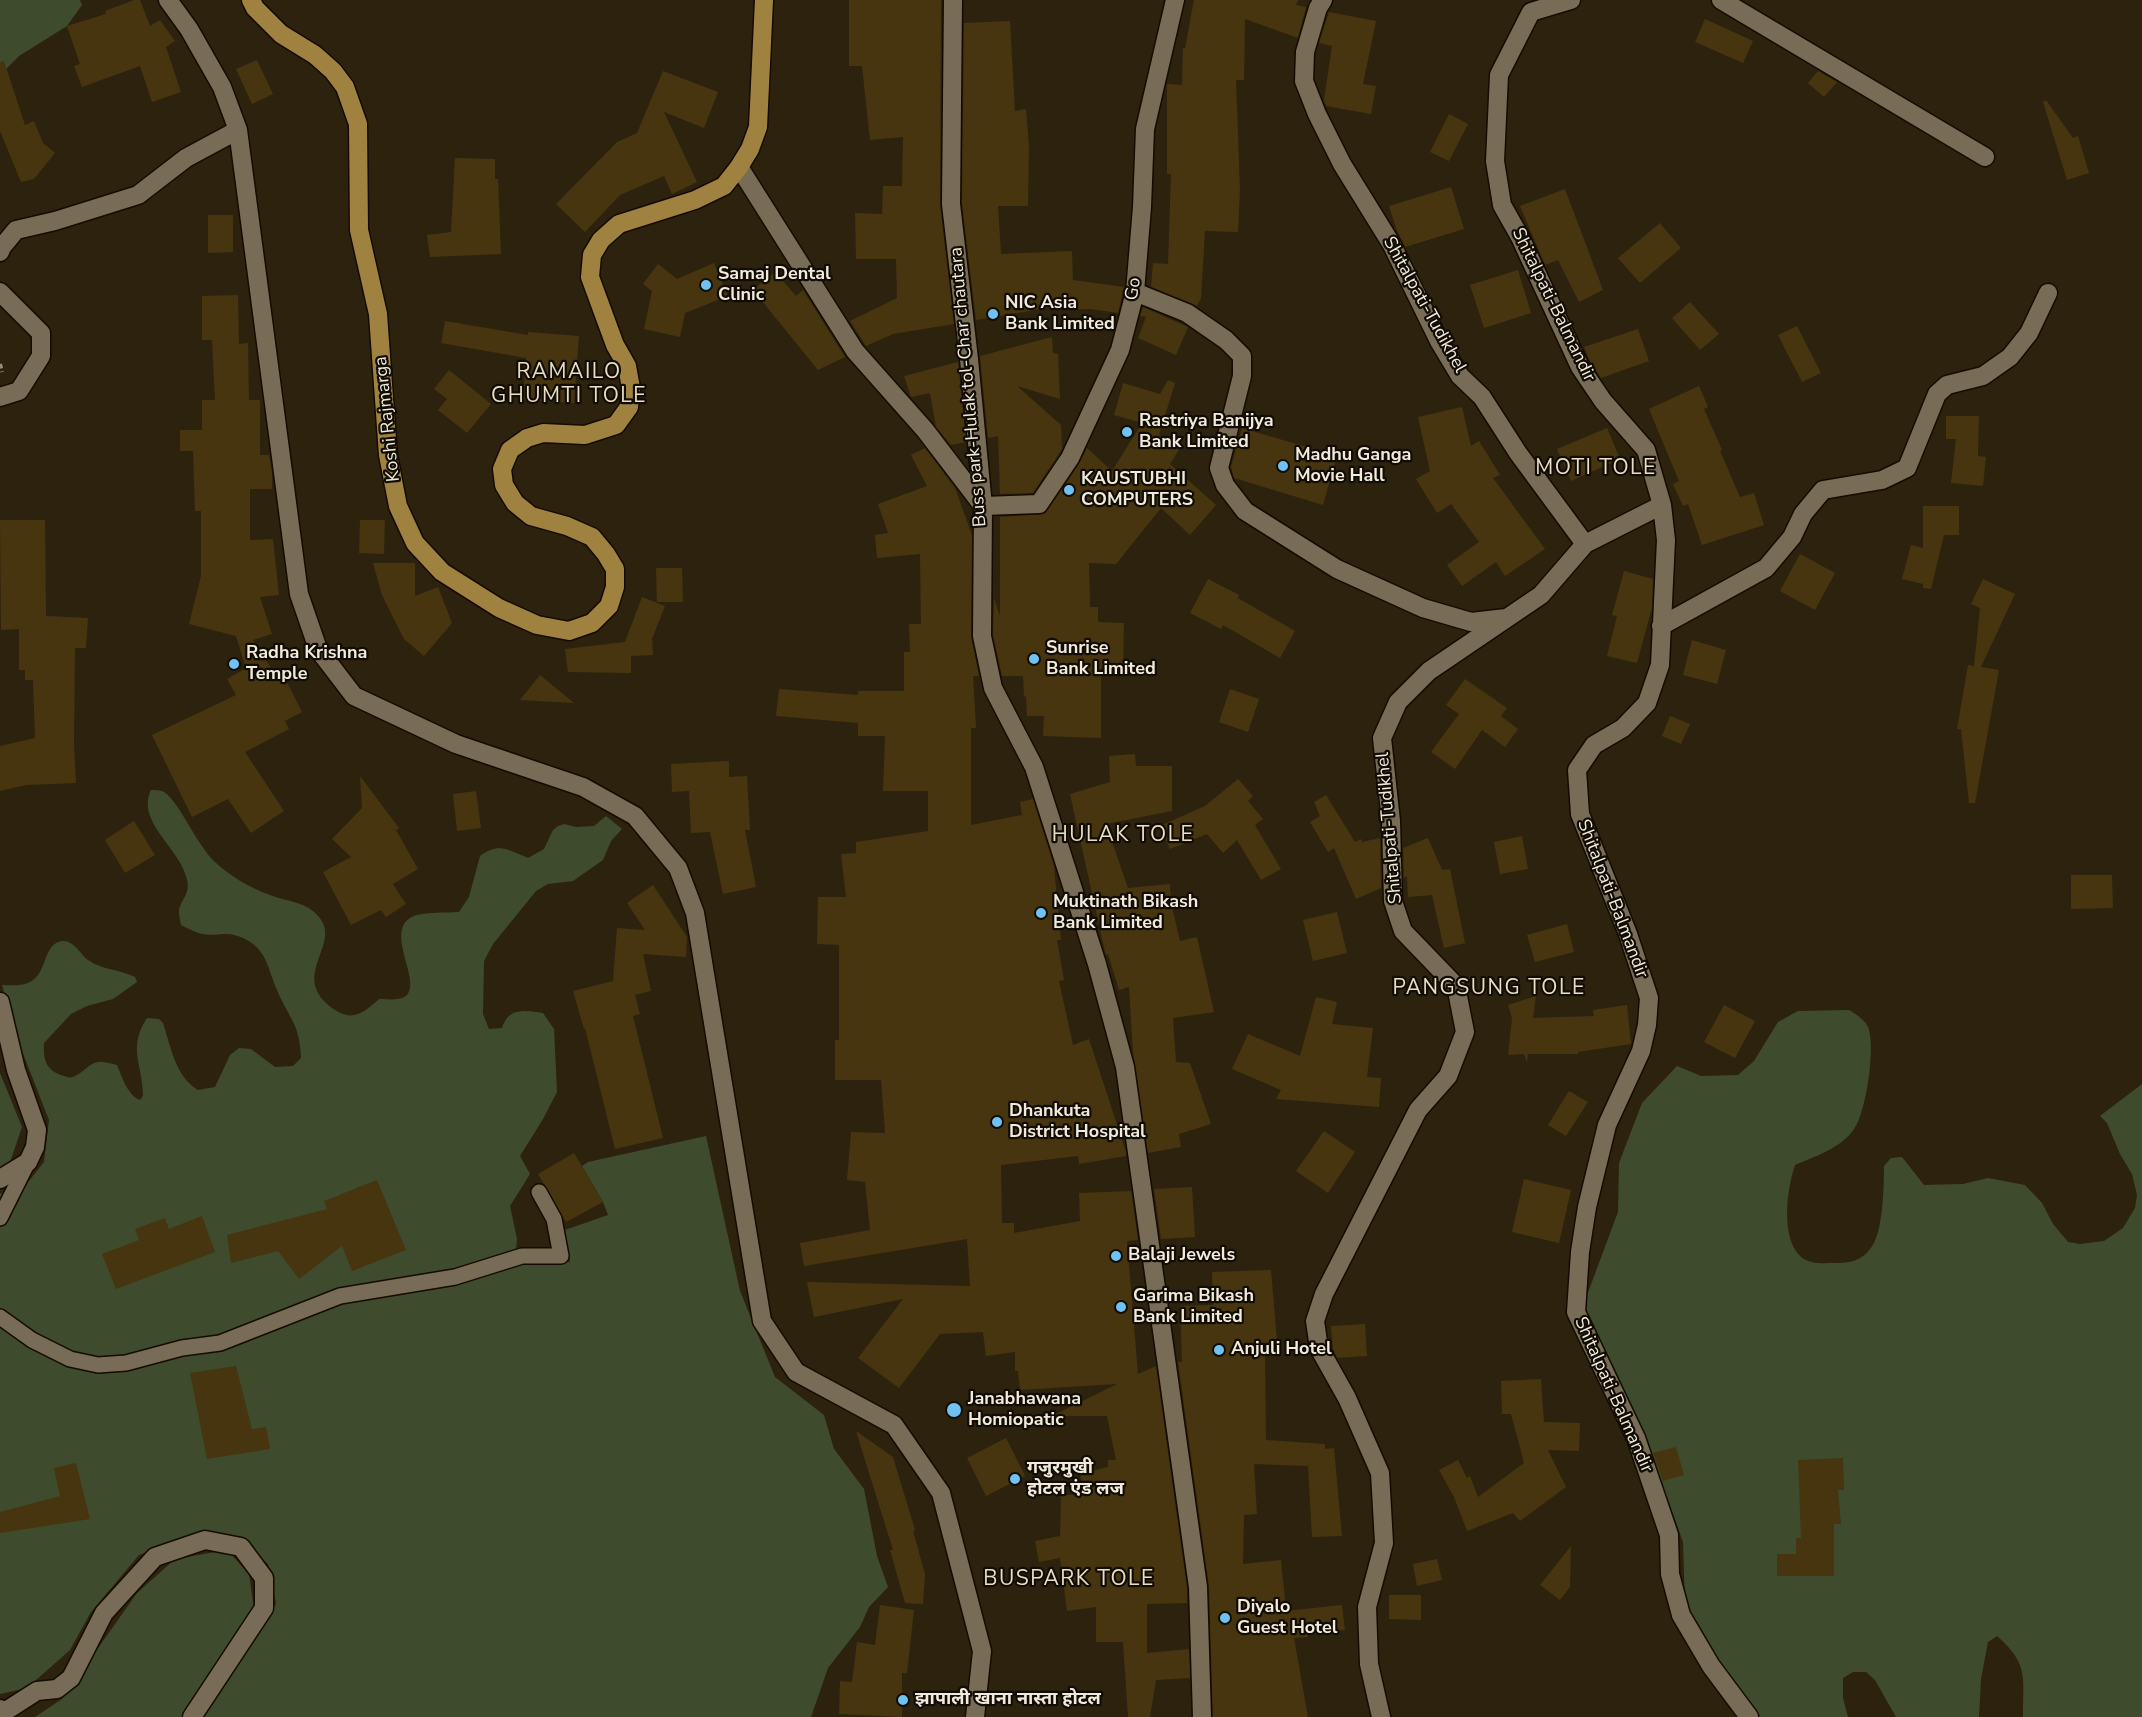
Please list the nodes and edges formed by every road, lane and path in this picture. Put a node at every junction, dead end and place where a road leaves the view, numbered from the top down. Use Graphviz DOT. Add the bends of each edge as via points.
graph roads {
  1 [pos="168,0"];
  2 [pos="251,0"];
  3 [pos="764,0"];
  4 [pos="953,0"];
  5 [pos="1175,0"];
  6 [pos="1323,0"];
  7 [pos="1571,0"];
  8 [pos="1722,0"];
  9 [pos="238,130"];
  10 [pos="1985,157"];
  11 [pos="739,167"];
  12 [pos="0,252"];
  13 [pos="0,292"];
  14 [pos="1135,292"];
  15 [pos="2048,293"];
  16 [pos="0,397"];
  17 [pos="1662,505"];
  18 [pos="983,506"];
  19 [pos="1585,544"];
  20 [pos="1508,618"];
  21 [pos="1661,626"];
  22 [pos="0,1002"];
  23 [pos="28,1162"];
  24 [pos="0,1179"];
  25 [pos="539,1192"];
  26 [pos="0,1218"];
  27 [pos="0,1317"];
  28 [pos="0,1709"];
  29 [pos="192,1717"];
  30 [pos="975,1717"];
  31 [pos="1202,1717"];
  32 [pos="1381,1717"];
  33 [pos="1749,1717"];
  1 -- 9 [label="street" via="222,87"];
  2 -- 11 [label="main road, Koshi Rajmarga" via="281,34 333,71 345,87 358,124 360,230 378,314 388,455 398,506 415,543 442,572 499,608 537,626 569,631 592,623 609,606 615,586 615,569 592,537 531,516 515,503 504,485 502,469 510,450 527,438 543,433 585,435 616,425 629,407 627,366 615,345 590,277 592,255 601,240 619,224 724,186"];
  3 -- 11 [label="main road, Koshi Rajmarga" via="758,127"];
  4 -- 18 [label="street, Buss park-Hulak tol-Char chautara" via="951,204"];
  5 -- 14 [label="street, Go" via="1145,129"];
  6 -- 19 [label="street, Shitalpati-Tudikhel" via="1305,52 1304,81 1317,114 1342,164 1392,245 1460,376 1482,397"];
  7 -- 17 [label="street, Shitalpati-Balmandir" via="1531,12 1499,75 1495,162 1502,205 1580,367 1603,401 1646,450"];
  8 -- 10 [label="street"];
  9 -- 12 [label="street" via="186,158 138,195 55,222 16,230"];
  9 -- 30 [label="street" via="299,594 318,649 354,696 456,744 583,787 634,816 678,868 695,913 762,1321 796,1372 894,1425 941,1493 982,1651"];
  11 -- 18 [label="street" via="855,351 926,430"];
  13 -- 16 [label="street" via="41,333 41,356 19,391"];
  14 -- 18 [label="street, Go" via="1120,350 1070,458 1039,504"];
  14 -- 20 [label="street" via="1188,313 1242,356 1242,376 1219,468 1225,485 1245,511 1337,569 1424,608 1471,622"];
  15 -- 21 [label="street" via="2028,333 2010,357 1983,376 1947,385 1937,394 1907,468 1882,480 1823,490 1766,568"];
  17 -- 19 [label="street"];
  17 -- 21 [label="street, Shitalpati-Balmandir" via="1666,540"];
  18 -- 31 [label="street, Buss park-Hulak tol-Char chautara" via="982,636 993,688 1034,767 1097,964 1125,1067 1198,1587"];
  19 -- 20 [label="street, Shitalpati-Tudikhel" via="1541,594"];
  20 -- 32 [label="street, Shitalpati-Tudikhel" via="1428,671 1398,702 1382,738 1391,821 1393,900 1403,931 1456,986 1465,1032 1448,1076 1418,1110 1324,1294 1315,1321 1319,1348 1347,1398 1380,1473 1384,1543 1367,1607 1369,1664"];
  21 -- 33 [label="street, Shitalpati-Balmandir" via="1660,665 1647,703 1623,728 1594,745 1577,770 1580,814 1649,998 1641,1051 1607,1125 1587,1206 1576,1312 1636,1438 1669,1534 1670,1574 1681,1615 1711,1666"];
  22 -- 23 [label="street" via="16,1070 38,1130"];
  23 -- 24 [label="street"];
  23 -- 26 [label="lane"];
  25 -- 27 [label="lane" via="554,1219 561,1256 522,1256 455,1277 340,1296 220,1343 182,1348 126,1363 98,1365 70,1359 32,1340"];
  28 -- 29 [label="street" via="4,1712 37,1691 57,1689 71,1678 104,1613 154,1557 205,1540 241,1547 264,1578 264,1608"];
}
